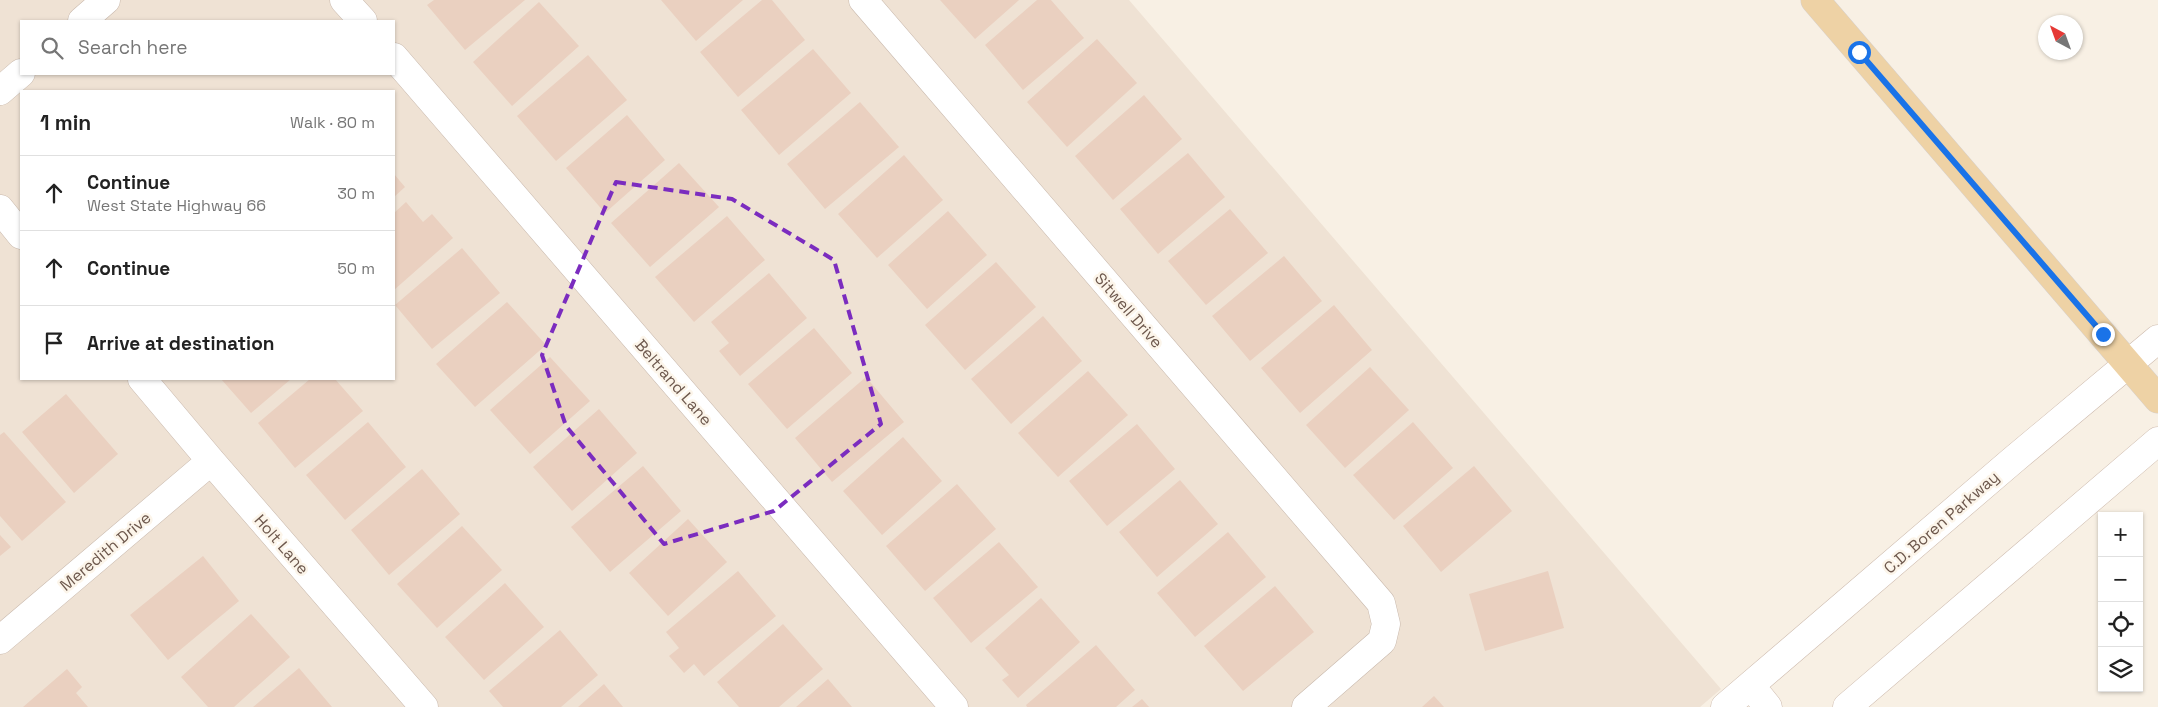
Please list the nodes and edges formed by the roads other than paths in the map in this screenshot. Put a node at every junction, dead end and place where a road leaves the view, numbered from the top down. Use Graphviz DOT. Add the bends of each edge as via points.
graph roads {
  1 [pos="106,0"];
  2 [pos="344,0"];
  3 [pos="863,0"];
  4 [pos="1815,0"];
  5 [pos="83,20"];
  6 [pos="362,20"];
  7 [pos="395,58"];
  8 [pos="20,74"];
  9 [pos="0,91"];
  10 [pos="0,209"];
  11 [pos="20,234"];
  12 [pos="2158,340"];
  13 [pos="2129,364"];
  14 [pos="143,380"];
  15 [pos="2158,399"];
  16 [pos="2158,441"];
  17 [pos="211,462"];
  18 [pos="0,640"];
  19 [pos="1751,686"];
  20 [pos="424,707"];
  21 [pos="954,707"];
  22 [pos="1306,707"];
  23 [pos="1725,707"];
  24 [pos="1768,707"];
  25 [pos="1847,707"];
  1 -- 5 [label="street"];
  2 -- 6 [label="street"];
  3 -- 22 [label="street, Sitwell Drive" via="1381,603 1386,624 1382,641"];
  4 -- 13 [label="main road"];
  7 -- 21 [label="street, Beltrand Lane"];
  8 -- 9 [label="street"];
  10 -- 11 [label="street"];
  12 -- 13 [label="street, C.D. Boren Parkway"];
  13 -- 15 [label="main road"];
  13 -- 19 [label="street, C.D. Boren Parkway"];
  14 -- 17 [label="street, Holt Lane"];
  16 -- 25 [label="street"];
  17 -- 18 [label="street, Meredith Drive"];
  17 -- 20 [label="street, Holt Lane"];
  19 -- 23 [label="street, C.D. Boren Parkway"];
  19 -- 24 [label="street"];
}
